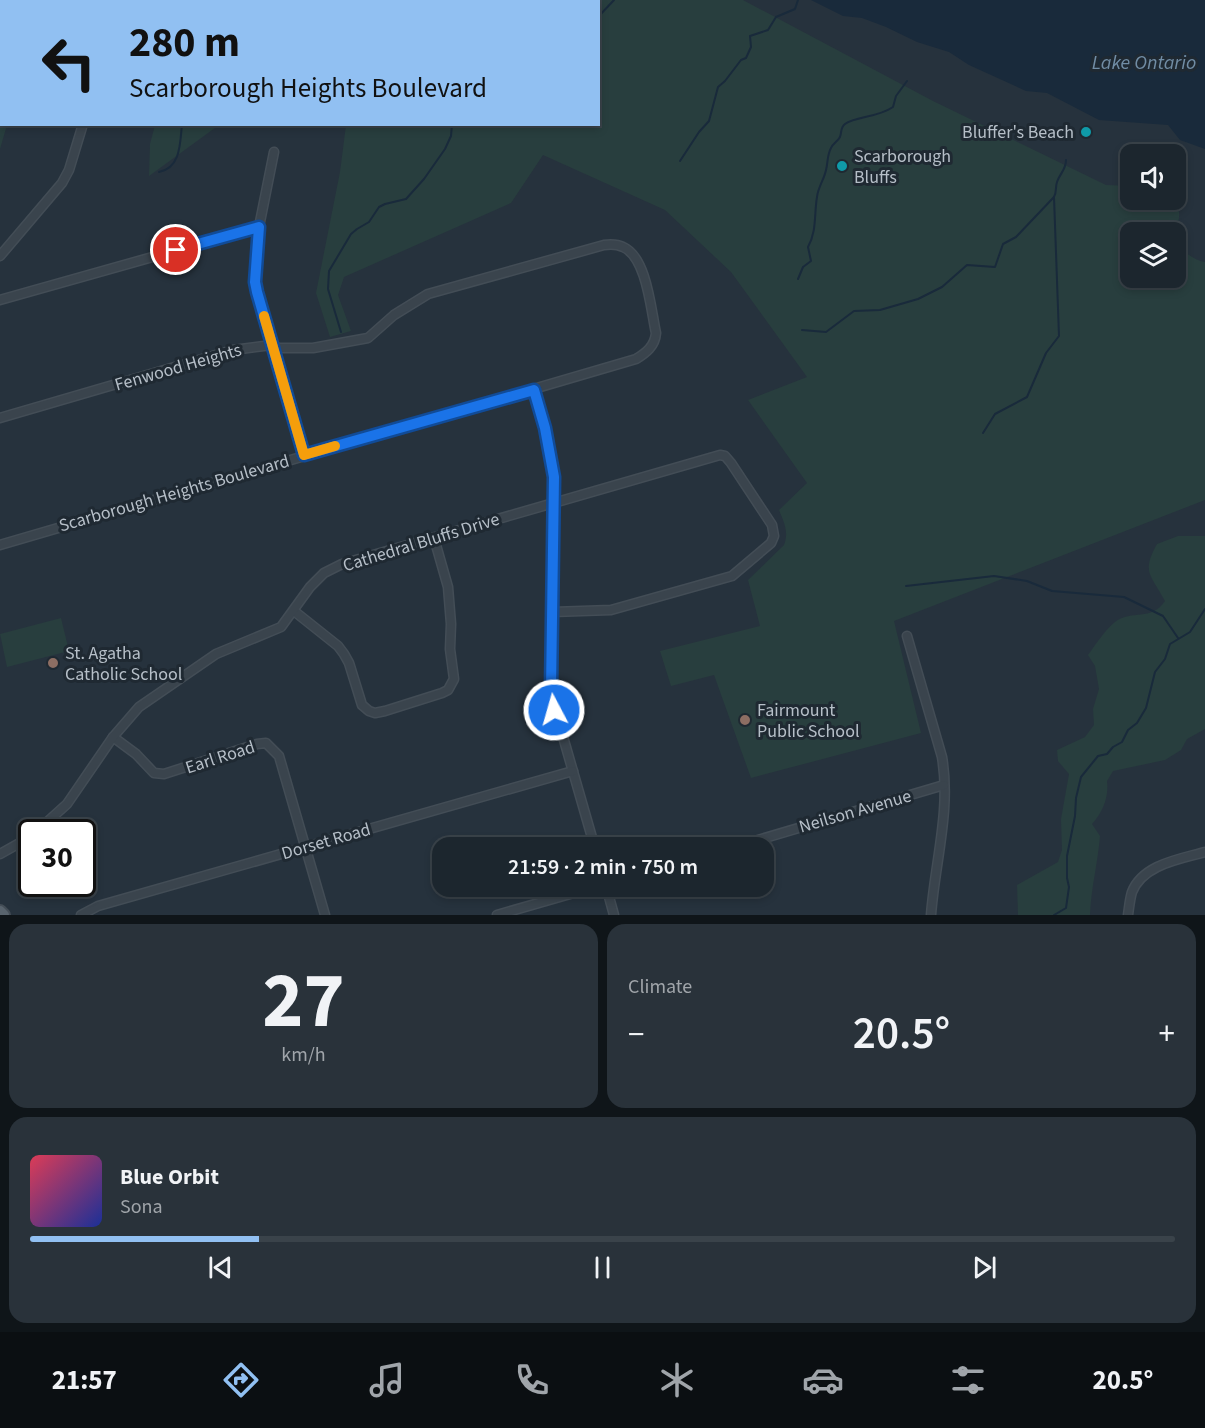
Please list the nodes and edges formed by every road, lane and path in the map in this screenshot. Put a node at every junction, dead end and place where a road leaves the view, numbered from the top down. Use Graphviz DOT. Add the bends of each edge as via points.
graph roads {
  1 [pos="82,126"];
  2 [pos="274,152"];
  3 [pos="259,227"];
  4 [pos="625,247"];
  5 [pos="0,256"];
  6 [pos="0,300"];
  7 [pos="272,345"];
  8 [pos="534,390"];
  9 [pos="0,418"];
  10 [pos="304,455"];
  11 [pos="554,503"];
  12 [pos="434,538"];
  13 [pos="0,544"];
  14 [pos="294,611"];
  15 [pos="552,612"];
  16 [pos="907,636"];
  17 [pos="113,736"];
  18 [pos="573,771"];
  19 [pos="944,785"];
  20 [pos="51,819"];
  21 [pos="592,837"];
  22 [pos="768,837"];
  23 [pos="18,844"];
  24 [pos="305,848"];
  25 [pos="1205,852"];
  26 [pos="0,854"];
  27 [pos="560,897"];
  28 [pos="609,897"];
  29 [pos="0,911"];
  30 [pos="931,914"];
  31 [pos="4,915"];
  32 [pos="81,915"];
  33 [pos="325,915"];
  34 [pos="497,915"];
  35 [pos="614,915"];
  36 [pos="922,915"];
  37 [pos="1128,915"];
  1 -- 5 [label="street" via="62,183"];
  2 -- 3 [label="street"];
  3 -- 6 [label="street"];
  3 -- 7 [label="street" via="255,282"];
  4 -- 7 [label="street, Fenwood Heights" via="613,244 590,248 428,294 394,315 368,338 313,348"];
  4 -- 8 [label="street, Scarborough Heights Boulevard" via="643,272 656,333 653,344 636,359"];
  7 -- 9 [label="street, Fenwood Heights" via="233,350"];
  7 -- 10 [label="street"];
  8 -- 10 [label="street, Scarborough Heights Boulevard"];
  8 -- 11 [label="street" via="551,455"];
  10 -- 13 [label="street, Scarborough Heights Boulevard"];
  11 -- 12 [label="street, Cathedral Bluffs Drive"];
  11 -- 15 [label="street"];
  11 -- 15 [label="street, Cathedral Bluffs Drive" via="713,456 725,456 772,525 774,536 732,576 611,610"];
  12 -- 14 [label="street, Cathedral Bluffs Drive" via="342,564 324,573"];
  12 -- 14 [label="street" via="448,587 454,680 448,690 386,711 369,711 362,705 344,654"];
  14 -- 17 [label="street, Cathedral Bluffs Drive" via="281,627 216,654 153,696"];
  15 -- 18 [label="street" via="551,695"];
  16 -- 19 [label="street" via="942,757"];
  17 -- 20 [label="street, Cathedral Bluffs Drive" via="76,793"];
  17 -- 24 [label="street, Earl Road" via="154,773 164,774 266,743 279,756"];
  18 -- 21 [label="street"];
  18 -- 24 [label="street, Dorset Road"];
  19 -- 22 [label="street, Neilson Avenue"];
  19 -- 30 [label="street" via="945,806"];
  23 -- 26 [label="street"];
  24 -- 32 [label="street, Dorset Road" via="98,906"];
  24 -- 33 [label="street, Earl Road"];
  25 -- 37 [label="street" via="1160,865 1144,878 1132,891"];
  27 -- 34 [label="street"];
  28 -- 35 [label="street"];
  29 -- 31 [label="main road"];
  30 -- 36 [label="street"];
}
